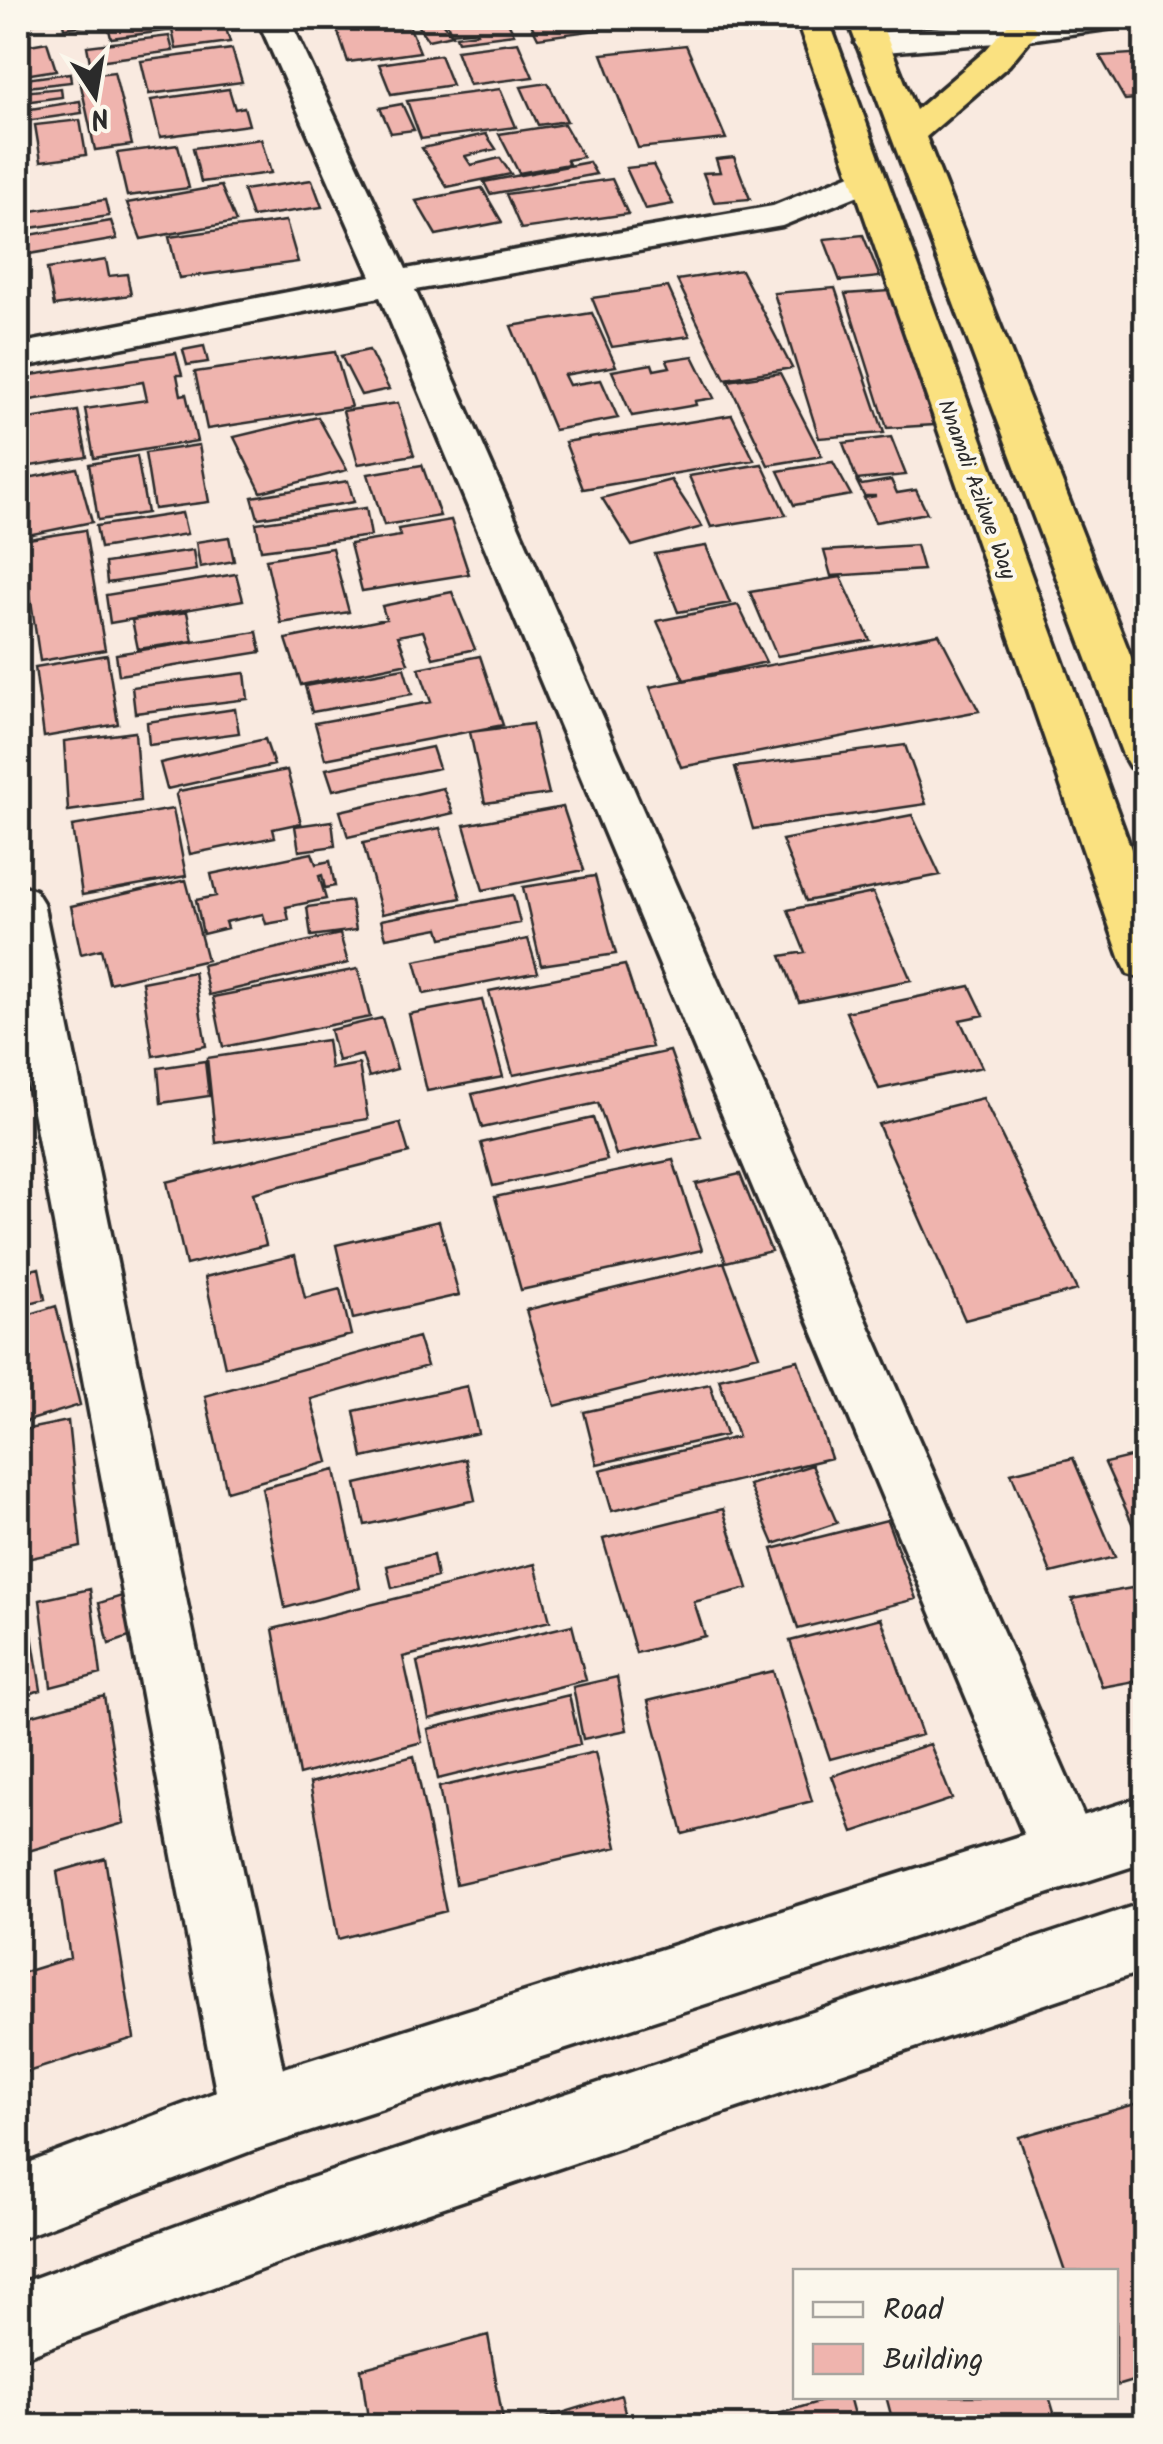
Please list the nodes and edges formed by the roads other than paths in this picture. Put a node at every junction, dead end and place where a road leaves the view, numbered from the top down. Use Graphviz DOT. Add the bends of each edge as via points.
graph roads {
  1 [pos="273,18"];
  2 [pos="812,18"];
  3 [pos="1114,18"];
  4 [pos="867,30"];
  5 [pos="1020,31"];
  6 [pos="908,135"];
  7 [pos="868,178"];
  8 [pos="393,284"];
  9 [pos="18,356"];
  10 [pos="1134,685"];
  11 [pos="1146,755"];
  12 [pos="18,903"];
  13 [pos="1146,960"];
  14 [pos="1146,1829"];
  15 [pos="1065,1852"];
  16 [pos="1146,1936"];
  17 [pos="256,2113"];
  18 [pos="18,2203"];
  19 [pos="18,2322"];
  1 -- 8 [label="street"];
  2 -- 7 [label="highway, Nnamdi Azikwe Way"];
  3 -- 5 [label="street"];
  4 -- 5 [label="street"];
  4 -- 6 [label="highway"];
  5 -- 6 [label="highway"];
  6 -- 10 [label="highway"];
  7 -- 8 [label="street" via="782,214"];
  7 -- 13 [label="highway, Nnamdi Azikwe Way"];
  8 -- 9 [label="street"];
  8 -- 15 [label="street"];
  10 -- 11 [label="highway"];
  12 -- 17 [label="street"];
  14 -- 15 [label="street"];
  15 -- 17 [label="street"];
  16 -- 19 [label="street" via="280,2225"];
  17 -- 18 [label="street"];
}
